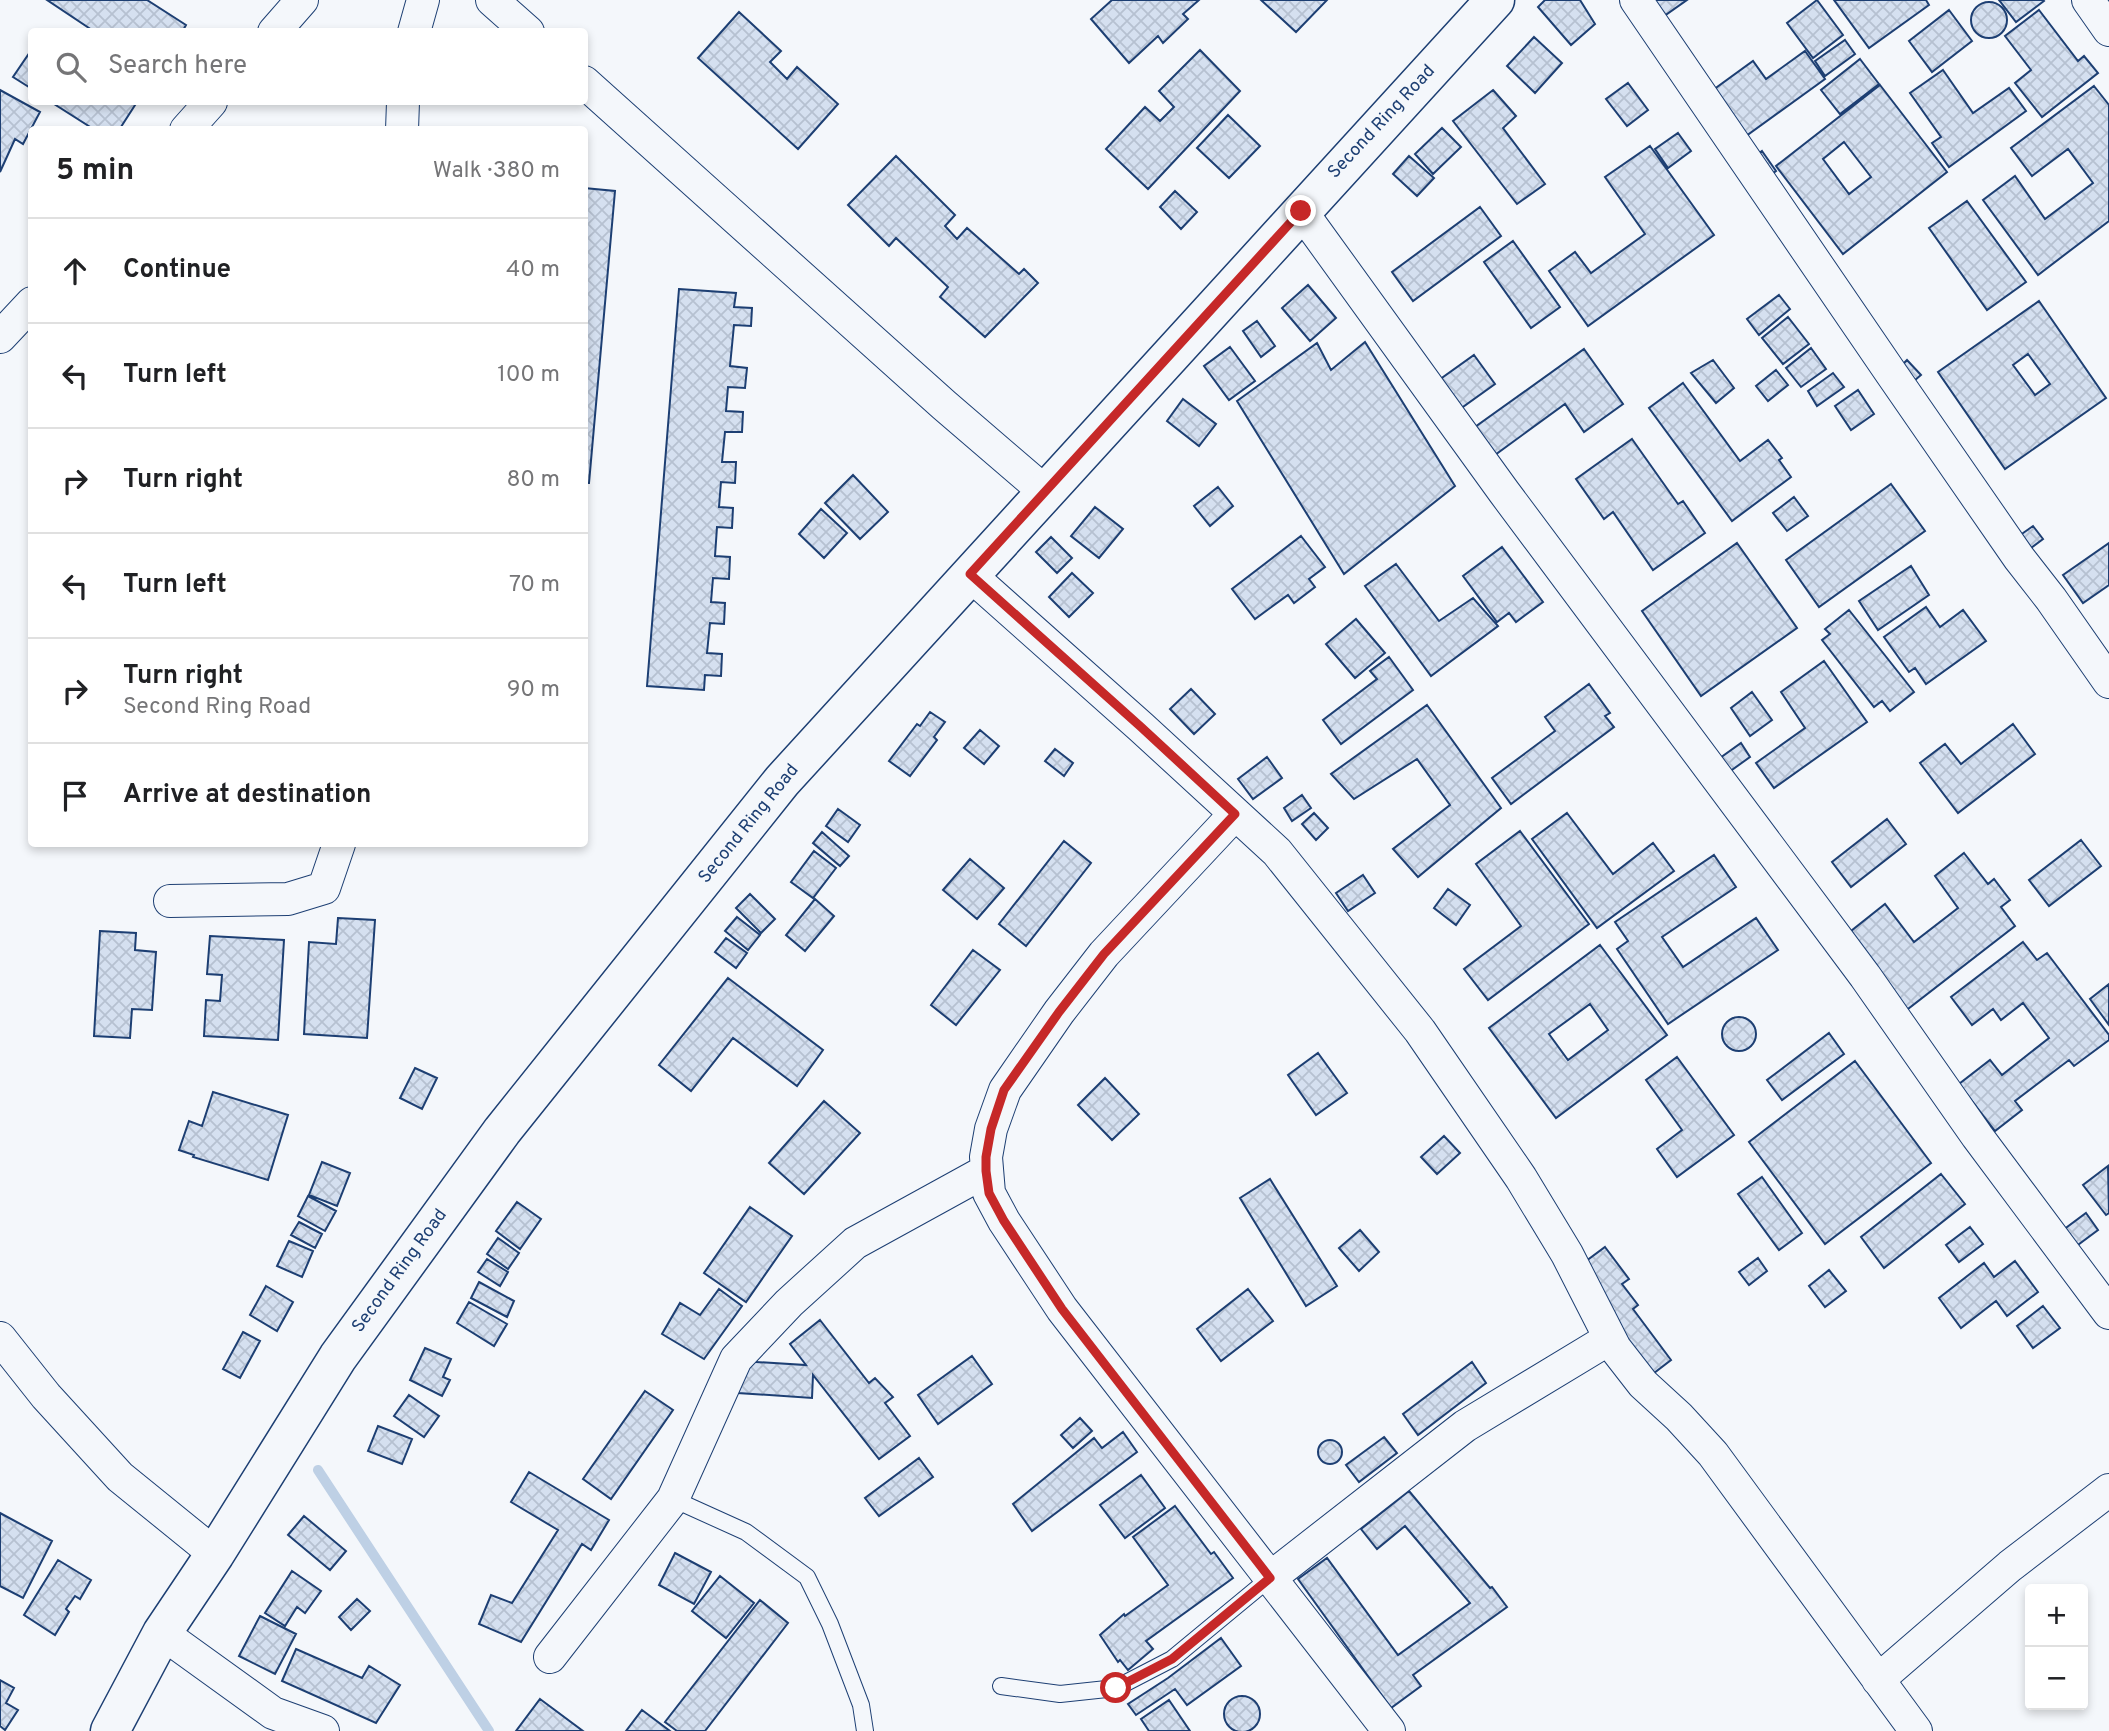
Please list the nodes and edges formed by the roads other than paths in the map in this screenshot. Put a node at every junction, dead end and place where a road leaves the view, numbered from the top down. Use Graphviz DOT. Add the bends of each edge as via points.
graph roads {
  1 [pos="302,0"];
  2 [pos="423,0"];
  3 [pos="492,0"];
  4 [pos="1495,0"];
  5 [pos="1636,0"];
  6 [pos="2088,0"];
  7 [pos="278,28"];
  8 [pos="415,28"];
  9 [pos="524,28"];
  10 [pos="2109,30"];
  11 [pos="588,86"];
  12 [pos="208,105"];
  13 [pos="403,105"];
  14 [pos="190,126"];
  15 [pos="402,126"];
  16 [pos="1301,211"];
  17 [pos="18,305"];
  18 [pos="0,337"];
  19 [pos="1044,492"];
  20 [pos="970,574"];
  21 [pos="2109,682"];
  22 [pos="1235,814"];
  23 [pos="338,847"];
  24 [pos="170,901"];
  25 [pos="986,1171"];
  26 [pos="2109,1313"];
  27 [pos="0,1338"];
  28 [pos="1609,1339"];
  29 [pos="2109,1490"];
  30 [pos="673,1499"];
  31 [pos="215,1555"];
  32 [pos="1270,1578"];
  33 [pos="162,1633"];
  34 [pos="550,1657"];
  35 [pos="1878,1680"];
  36 [pos="1001,1686"];
  37 [pos="110,1731"];
  38 [pos="323,1731"];
  39 [pos="865,1731"];
  40 [pos="1389,1731"];
  41 [pos="1916,1731"];
  1 -- 7 [label="street"];
  2 -- 8 [label="street"];
  3 -- 9 [label="street"];
  4 -- 16 [label="main road, Second Ring Road"];
  5 -- 21 [label="street"];
  6 -- 10 [label="street"];
  11 -- 19 [label="street"];
  12 -- 14 [label="street"];
  13 -- 15 [label="street"];
  16 -- 19 [label="main road, Second Ring Road"];
  16 -- 26 [label="street"];
  17 -- 18 [label="street"];
  19 -- 20 [label="main road, Second Ring Road"];
  20 -- 22 [label="street"];
  20 -- 31 [label="main road, Second Ring Road" via="782,781 502,1131 338,1357"];
  22 -- 25 [label="street" via="1104,954 1004,1090 991,1129"];
  22 -- 28 [label="street" via="1277,852 1420,1031 1521,1178 1567,1254"];
  23 -- 24 [label="street" via="324,888 288,899"];
  25 -- 30 [label="street" via="855,1243 789,1303 736,1359"];
  25 -- 32 [label="street" via="989,1193 1004,1221 1062,1309"];
  27 -- 31 [label="street" via="120,1477"];
  28 -- 32 [label="street" via="1465,1426"];
  28 -- 35 [label="street" via="1643,1384 1713,1454"];
  29 -- 35 [label="street" via="2010,1566"];
  30 -- 34 [label="street"];
  30 -- 39 [label="lane" via="746,1532 807,1577 831,1624 861,1705"];
  31 -- 33 [label="main road, Second Ring Road"];
  32 -- 36 [label="lane" via="1172,1659 1116,1688 1060,1695"];
  32 -- 40 [label="street"];
  33 -- 37 [label="main road, Second Ring Road"];
  33 -- 38 [label="street" via="273,1713"];
  35 -- 41 [label="street"];
}
